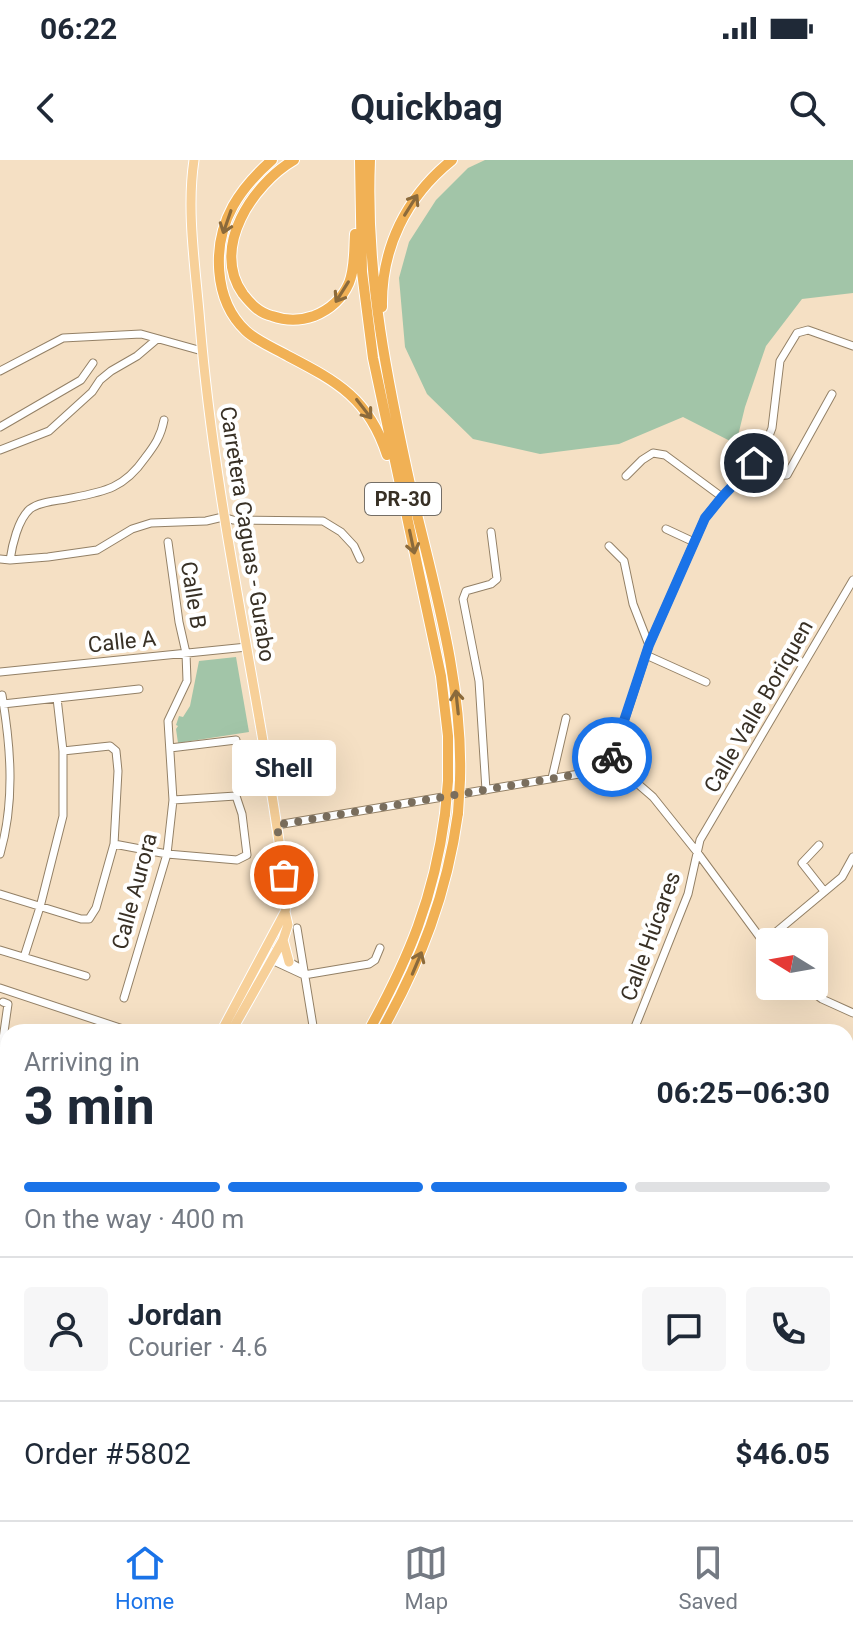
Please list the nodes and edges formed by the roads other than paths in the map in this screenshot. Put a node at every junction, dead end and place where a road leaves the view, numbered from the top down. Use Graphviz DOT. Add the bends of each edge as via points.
graph roads {
  1 [pos="194,160"];
  2 [pos="272,160"];
  3 [pos="294,160"];
  4 [pos="360,160"];
  5 [pos="370,160"];
  6 [pos="452,160"];
  7 [pos="360,217"];
  8 [pos="379,333"];
  9 [pos="157,339"];
  10 [pos="853,346"];
  11 [pos="202,351"];
  12 [pos="93,363"];
  13 [pos="0,371"];
  14 [pos="81,380"];
  15 [pos="90,394"];
  16 [pos="832,394"];
  17 [pos="164,420"];
  18 [pos="0,427"];
  19 [pos="0,450"];
  20 [pos="754,463"];
  21 [pos="626,476"];
  22 [pos="722,497"];
  23 [pos="405,510"];
  24 [pos="223,517"];
  25 [pos="666,529"];
  26 [pos="491,532"];
  27 [pos="168,542"];
  28 [pos="694,542"];
  29 [pos="609,546"];
  30 [pos="0,559"];
  31 [pos="360,559"];
  32 [pos="10,560"];
  33 [pos="853,580"];
  34 [pos="649,645"];
  35 [pos="247,647"];
  36 [pos="186,653"];
  37 [pos="646,655"];
  38 [pos="0,672"];
  39 [pos="706,682"];
  40 [pos="139,689"];
  41 [pos="57,698"];
  42 [pos="3,699"];
  43 [pos="566,718"];
  44 [pos="236,740"];
  45 [pos="170,748"];
  46 [pos="63,751"];
  47 [pos="607,774"];
  48 [pos="552,778"];
  49 [pos="454,780"];
  50 [pos="486,790"];
  51 [pos="173,800"];
  52 [pos="277,825"];
  53 [pos="114,844"];
  54 [pos="819,845"];
  55 [pos="697,852"];
  56 [pos="0,854"];
  57 [pos="167,854"];
  58 [pos="853,857"];
  59 [pos="824,891"];
  60 [pos="0,894"];
  61 [pos="40,907"];
  62 [pos="285,912"];
  63 [pos="297,928"];
  64 [pos="781,928"];
  65 [pos="756,933"];
  66 [pos="283,940"];
  67 [pos="380,948"];
  68 [pos="0,950"];
  69 [pos="269,955"];
  70 [pos="24,957"];
  71 [pos="289,962"];
  72 [pos="304,975"];
  73 [pos="86,976"];
  74 [pos="0,988"];
  75 [pos="124,998"];
  76 [pos="824,1000"];
  77 [pos="3,1002"];
  78 [pos="853,1013"];
  79 [pos="5,1024"];
  80 [pos="102,1024"];
  81 [pos="226,1024"];
  82 [pos="235,1024"];
  83 [pos="313,1024"];
  84 [pos="372,1024"];
  85 [pos="385,1024"];
  86 [pos="636,1024"];
  1 -- 11 [label="main road, Carretera Caguas - Gurabo" via="192,232"];
  2 -- 23 [label="highway, one-way" via="248,184 227,219 219,262 225,297 248,333 338,384 369,414"];
  7 -- 3 [label="highway, one-way" via="351,275 335,303 299,320 256,309 235,281 233,243 253,196"];
  4 -- 7 [label="highway, PR-30"];
  5 -- 8 [label="highway, PR-30" via="369,234"];
  8 -- 6 [label="highway, one-way" via="383,276 395,234 419,193"];
  7 -- 23 [label="highway, PR-30" via="373,358"];
  49 -- 8 [label="highway, PR-30, one-way" via="460,737 453,673"];
  9 -- 11 [label="street"];
  9 -- 13 [label="street" via="141,334 63,338"];
  9 -- 15 [label="street" via="100,380"];
  10 -- 20 [label="street" via="808,330 797,333 780,361 772,428"];
  11 -- 24 [label="main road, Carretera Caguas - Gurabo"];
  12 -- 14 [label="street"];
  14 -- 15 [label="street"];
  14 -- 18 [label="street"];
  15 -- 19 [label="street" via="49,431"];
  16 -- 20 [label="street" via="787,475 775,476"];
  17 -- 32 [label="street" via="156,445 127,479 30,509"];
  20 -- 22 [label="street"];
  21 -- 22 [label="street" via="653,453 665,455"];
  22 -- 28 [label="street"];
  23 -- 49 [label="highway, PR-30, one-way" via="441,676"];
  24 -- 31 [label="street" via="323,521 341,532"];
  24 -- 32 [label="street" via="151,523 97,550"];
  24 -- 35 [label="main road, Carretera Caguas - Gurabo"];
  25 -- 28 [label="street"];
  26 -- 50 [label="street" via="497,579 466,591 463,599 479,681"];
  27 -- 36 [label="street, Calle B"];
  28 -- 34 [label="street"];
  29 -- 34 [label="street" via="624,561"];
  30 -- 32 [label="street"];
  33 -- 55 [label="street, Calle Valle Boriquen"];
  34 -- 37 [label="street"];
  35 -- 36 [label="street, Calle A"];
  35 -- 52 [label="main road, Carretera Caguas - Gurabo"];
  36 -- 38 [label="street, Calle A"];
  36 -- 45 [label="street, Calle Aurora" via="187,681 168,721"];
  37 -- 39 [label="street"];
  37 -- 47 [label="street"];
  40 -- 41 [label="street"];
  41 -- 42 [label="street"];
  41 -- 46 [label="street"];
  42 -- 56 [label="street" via="11,800"];
  43 -- 48 [label="street"];
  44 -- 45 [label="street"];
  45 -- 51 [label="street, Calle Aurora"];
  46 -- 53 [label="street" via="110,746 116,751"];
  46 -- 61 [label="street" via="63,816"];
  47 -- 48 [label="street"];
  47 -- 55 [label="street" via="638,784"];
  48 -- 50 [label="street"];
  49 -- 84 [label="highway, PR-30, bridge" via="422,918"];
  85 -- 49 [label="highway, PR-30, one-way, bridge" via="411,976 445,881 458,813"];
  50 -- 52 [label="street"];
  51 -- 57 [label="street, Calle Aurora"];
  51 -- 57 [label="street" via="236,796 247,855 237,860"];
  52 -- 62 [label="main road, Carretera Caguas - Gurabo"];
  53 -- 57 [label="street"];
  53 -- 61 [label="street" via="89,919"];
  54 -- 59 [label="street" via="802,863"];
  55 -- 65 [label="street"];
  55 -- 86 [label="street, Calle Húcares" via="688,894"];
  57 -- 75 [label="street, Calle Aurora"];
  58 -- 59 [label="street" via="842,877"];
  59 -- 64 [label="street"];
  60 -- 61 [label="street"];
  61 -- 70 [label="street"];
  62 -- 66 [label="main road, Carretera Caguas - Gurabo"];
  62 -- 69 [label="main road, Carretera Caguas - Gurabo"];
  63 -- 72 [label="street"];
  66 -- 69 [label="main road, Carretera Caguas - Gurabo"];
  66 -- 71 [label="main road"];
  67 -- 72 [label="street" via="369,964"];
  68 -- 70 [label="street"];
  69 -- 71 [label="street"];
  69 -- 72 [label="street"];
  69 -- 81 [label="main road, Carretera Caguas - Gurabo"];
  69 -- 82 [label="main road, Carretera Caguas - Gurabo"];
  70 -- 73 [label="street"];
  71 -- 72 [label="street"];
  72 -- 83 [label="street"];
  74 -- 80 [label="street"];
  76 -- 78 [label="street"];
  77 -- 79 [label="street" via="8,1004"];
}
